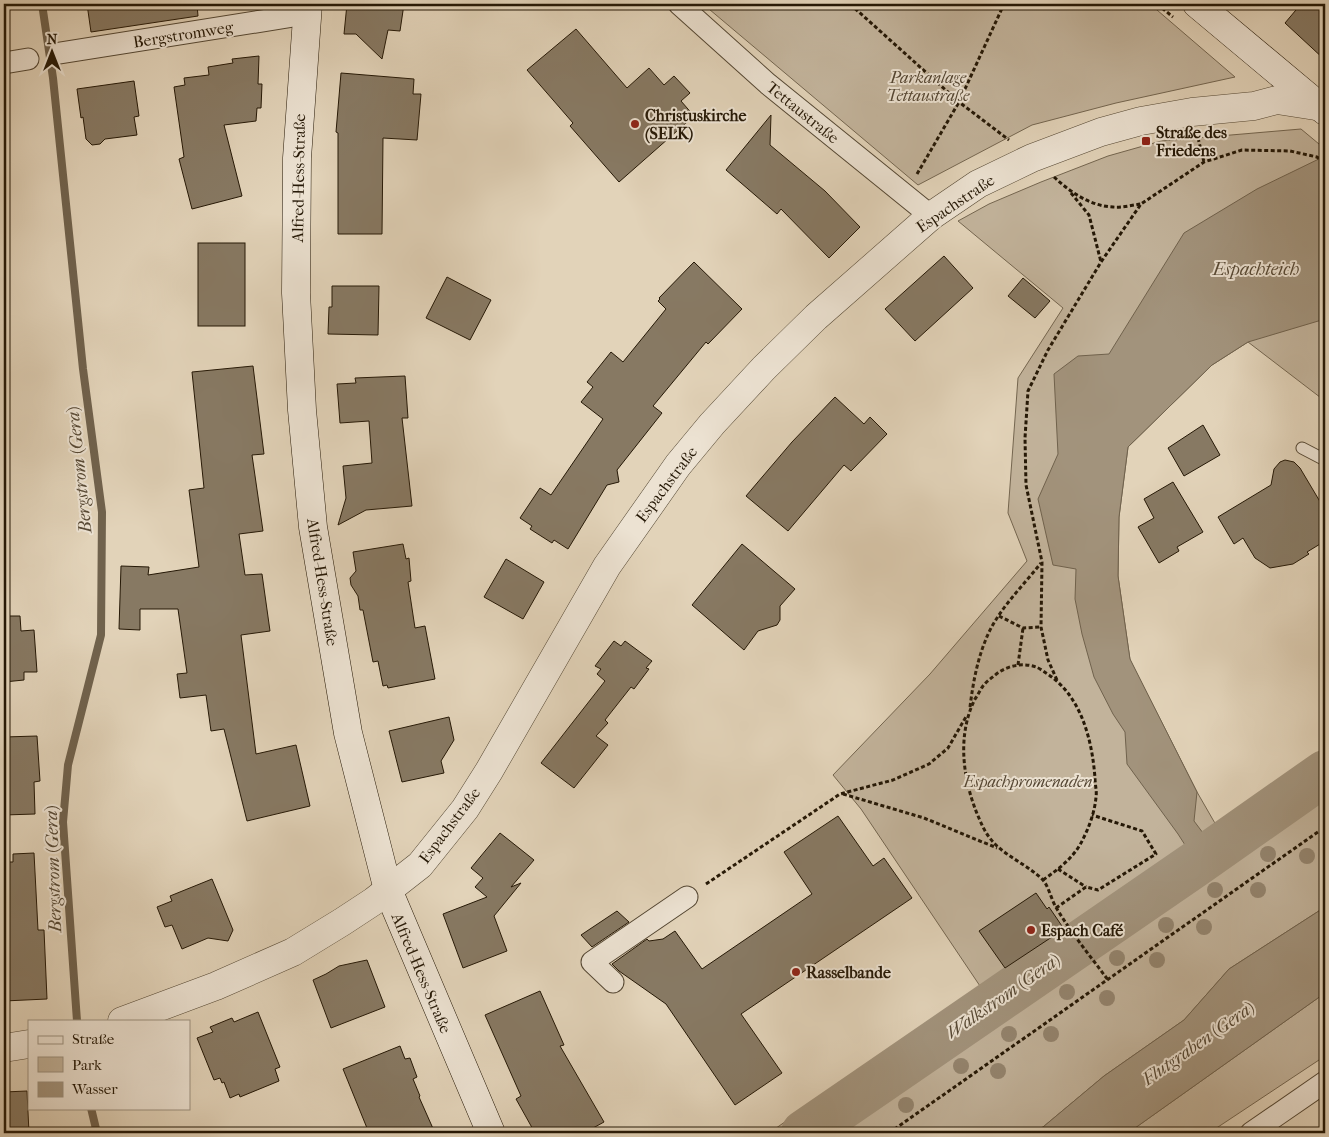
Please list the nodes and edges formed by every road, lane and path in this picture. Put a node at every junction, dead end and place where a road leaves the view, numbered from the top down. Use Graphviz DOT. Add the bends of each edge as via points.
graph roads {
  1 [pos="679,4"];
  2 [pos="850,4"];
  3 [pos="1004,4"];
  4 [pos="1197,4"];
  5 [pos="307,9"];
  6 [pos="60,53"];
  7 [pos="28,59"];
  8 [pos="4,63"];
  9 [pos="959,102"];
  10 [pos="1324,109"];
  11 [pos="1013,143"];
  12 [pos="1325,164"];
  13 [pos="1052,176"];
  14 [pos="1071,193"];
  15 [pos="905,194"];
  16 [pos="1141,204"];
  17 [pos="931,216"];
  18 [pos="1101,262"];
  19 [pos="1302,448"];
  20 [pos="1325,460"];
  21 [pos="1042,562"];
  22 [pos="999,616"];
  23 [pos="1041,627"];
  24 [pos="1023,628"];
  25 [pos="1018,665"];
  26 [pos="1057,680"];
  27 [pos="970,710"];
  28 [pos="840,794"];
  29 [pos="1092,815"];
  30 [pos="1325,827"];
  31 [pos="998,848"];
  32 [pos="1058,869"];
  33 [pos="1043,880"];
  34 [pos="1086,888"];
  35 [pos="388,890"];
  36 [pos="687,897"];
  37 [pos="1056,908"];
  38 [pos="1108,980"];
  39 [pos="613,982"];
  40 [pos="125,1020"];
  41 [pos="28,1044"];
  42 [pos="4,1048"];
  43 [pos="1325,1082"];
  44 [pos="491,1133"];
  45 [pos="889,1133"];
  46 [pos="1252,1133"];
  1 -- 15 [label="street, Tettaustraße" via="768,84"];
  2 -- 9 [label="path"];
  3 -- 9 [label="path"];
  4 -- 10 [label="street"];
  5 -- 6 [label="street, Bergstromweg"];
  5 -- 35 [label="street, Alfred-Hess-Straße" via="297,158 296,293 302,410 313,527 348,733"];
  7 -- 8 [label="street"];
  9 -- 11 [label="path"];
  9 -- 15 [label="path"];
  10 -- 17 [label="street, Espachstraße" via="1277,100 1141,121 1100,132 1032,158 978,184"];
  12 -- 16 [label="path" via="1317,157 1290,151 1242,150 1204,162"];
  13 -- 14 [label="path"];
  14 -- 16 [label="path" via="1113,208"];
  14 -- 18 [label="path" via="1089,215"];
  15 -- 17 [label="street, Tettaustraße"];
  16 -- 18 [label="path"];
  17 -- 35 [label="street, Espachstraße" via="816,317 764,368 678,465 607,566 464,809 420,866"];
  18 -- 21 [label="path" via="1048,350 1028,391 1026,485"];
  19 -- 20 [label="lane"];
  21 -- 22 [label="path"];
  21 -- 23 [label="path"];
  22 -- 24 [label="path"];
  22 -- 27 [label="path" via="986,637 975,669"];
  23 -- 24 [label="path"];
  23 -- 26 [label="path" via="1048,660"];
  24 -- 25 [label="path"];
  25 -- 26 [label="path" via="1036,667"];
  25 -- 27 [label="path" via="1001,670 982,687"];
  26 -- 29 [label="path" via="1078,708 1089,738 1096,796"];
  27 -- 28 [label="path" via="948,748 928,764 893,780"];
  27 -- 31 [label="path" via="964,733 964,763 976,812"];
  28 -- 31 [label="path" via="924,818"];
  28 -- 36 [label="path"];
  29 -- 32 [label="path" via="1073,856"];
  29 -- 34 [label="path" via="1142,831 1156,854 1098,890"];
  30 -- 38 [label="path"];
  31 -- 33 [label="path"];
  32 -- 33 [label="path"];
  32 -- 34 [label="path"];
  33 -- 37 [label="path"];
  34 -- 37 [label="path"];
  35 -- 40 [label="street, Espachstraße" via="293,952 216,986"];
  35 -- 44 [label="street, Alfred-Hess-Straße"];
  36 -- 39 [label="street" via="592,962"];
  37 -- 38 [label="path"];
  38 -- 45 [label="path"];
  41 -- 42 [label="street"];
  43 -- 46 [label="street"];
}
